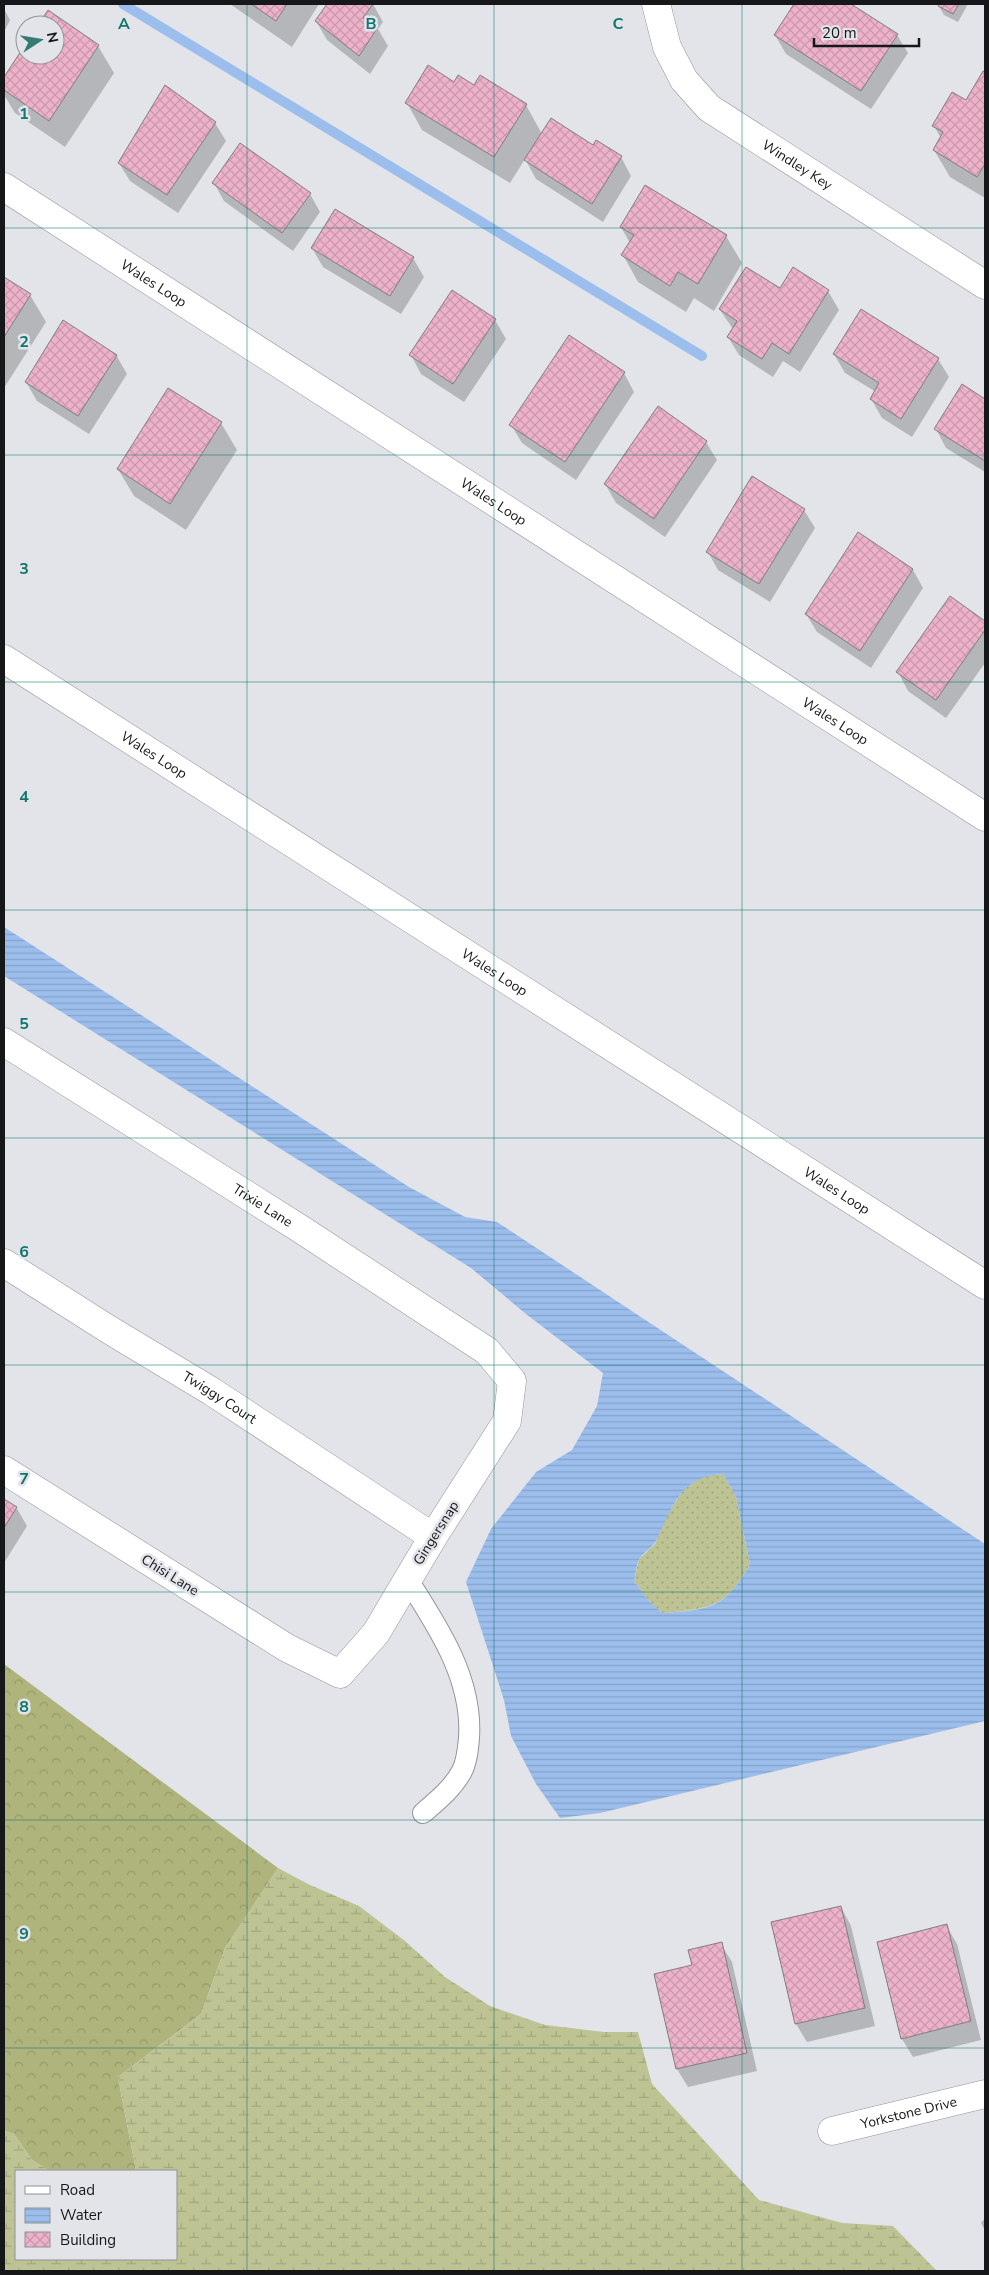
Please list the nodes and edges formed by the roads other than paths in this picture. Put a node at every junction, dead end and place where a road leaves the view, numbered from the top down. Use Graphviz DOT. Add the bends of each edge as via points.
graph roads {
  1 [pos="656,4"];
  2 [pos="4,186"];
  3 [pos="985,285"];
  4 [pos="4,659"];
  5 [pos="985,817"];
  6 [pos="4,1042"];
  7 [pos="4,1263"];
  8 [pos="985,1285"];
  9 [pos="512,1382"];
  10 [pos="4,1470"];
  11 [pos="433,1537"];
  12 [pos="408,1580"];
  13 [pos="340,1674"];
  14 [pos="423,1813"];
  15 [pos="985,2094"];
  16 [pos="832,2131"];
  1 -- 3 [label="street, Windley Key" via="667,47 684,80 709,108"];
  2 -- 5 [label="street, Wales Loop"];
  4 -- 8 [label="street, Wales Loop"];
  6 -- 9 [label="street, Trixie Lane" via="299,1228 487,1352"];
  7 -- 11 [label="street, Twiggy Court" via="211,1391"];
  9 -- 11 [label="street, Gingersnap" via="507,1421"];
  10 -- 13 [label="street, Chisi Lane" via="287,1648"];
  11 -- 12 [label="street, Gingersnap"];
  12 -- 13 [label="street, Gingersnap" via="376,1633"];
  12 -- 14 [label="lane" via="460,1674 470,1724 468,1752 462,1771 450,1788"];
  15 -- 16 [label="street, Yorkstone Drive"];
}
